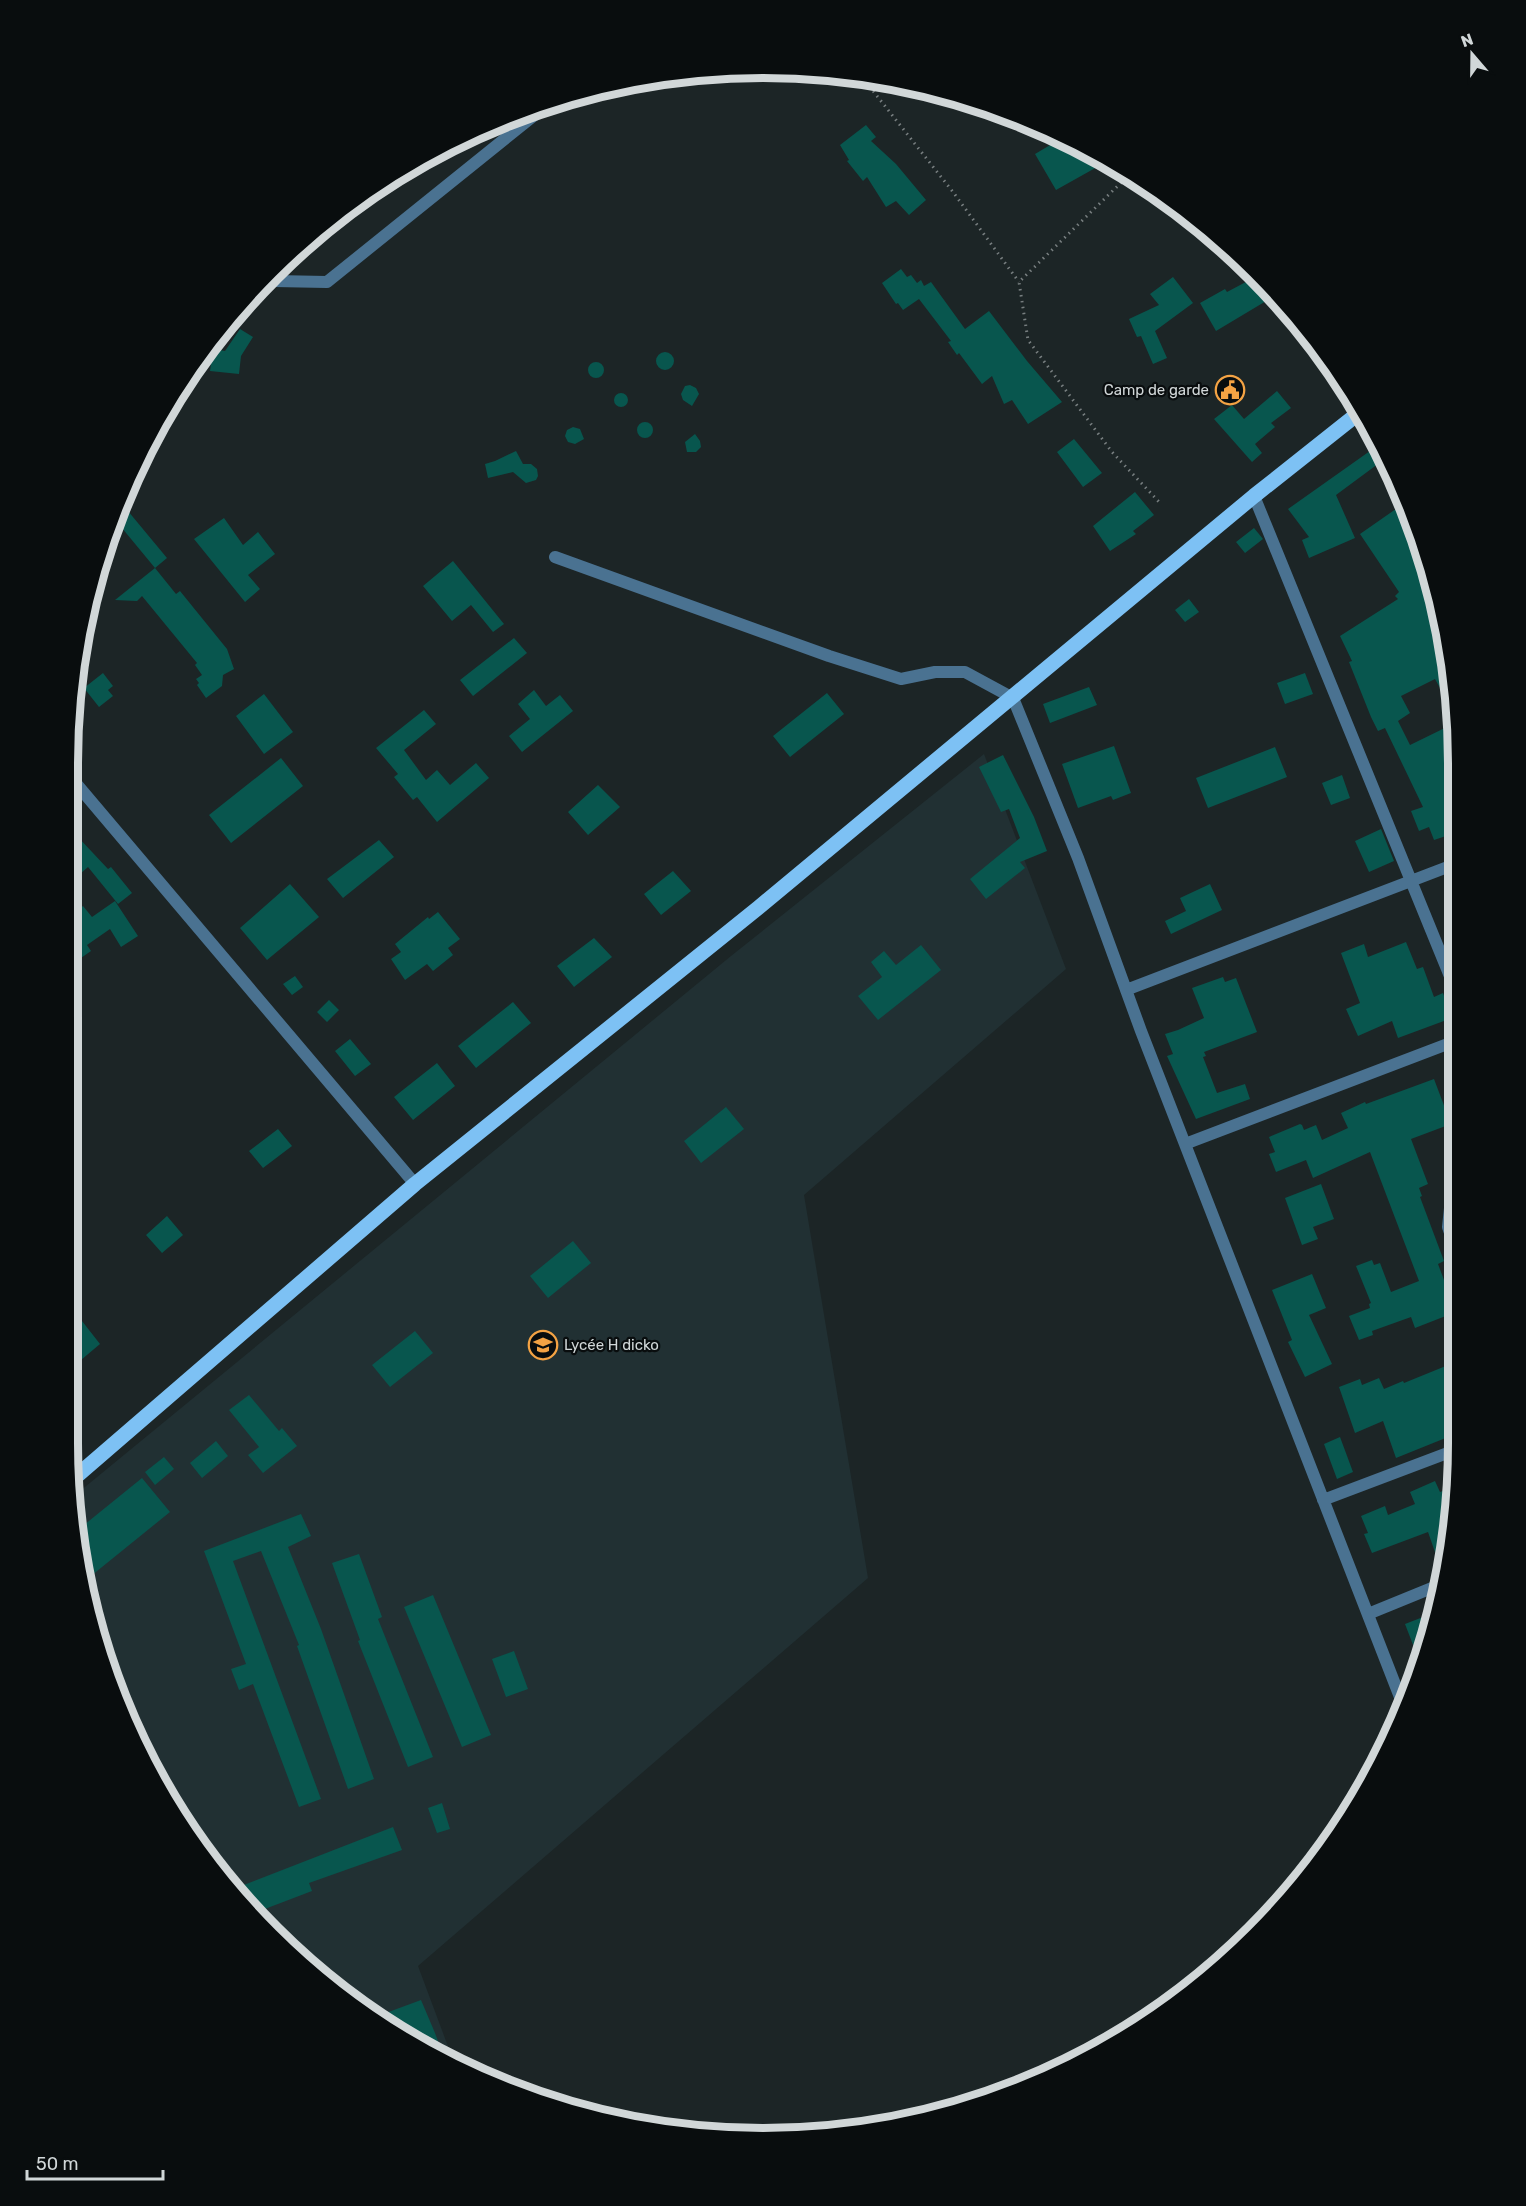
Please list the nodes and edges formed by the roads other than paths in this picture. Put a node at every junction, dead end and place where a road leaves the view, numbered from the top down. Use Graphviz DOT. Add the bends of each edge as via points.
graph roads {
  1 [pos="529,119"];
  2 [pos="276,282"];
  3 [pos="1354,417"];
  4 [pos="1254,496"];
  5 [pos="555,557"];
  6 [pos="1013,698"];
  7 [pos="78,786"];
  8 [pos="1448,867"];
  9 [pos="1413,880"];
  10 [pos="1448,970"];
  11 [pos="1126,990"];
  12 [pos="1448,1044"];
  13 [pos="1185,1144"];
  14 [pos="415,1184"];
  15 [pos="1448,1453"];
  16 [pos="79,1474"];
  17 [pos="1323,1500"];
  18 [pos="1433,1588"];
  19 [pos="1368,1614"];
  20 [pos="1400,1696"];
  1 -- 2 [label="street" via="327,282"];
  3 -- 4 [label="main road"];
  4 -- 6 [label="main road"];
  4 -- 9 [label="street"];
  5 -- 6 [label="street" via="901,679 935,672 965,672"];
  6 -- 11 [label="street"];
  6 -- 14 [label="main road"];
  7 -- 14 [label="street"];
  8 -- 9 [label="street"];
  9 -- 10 [label="street"];
  9 -- 11 [label="street"];
  11 -- 13 [label="street"];
  12 -- 13 [label="street"];
  13 -- 17 [label="street"];
  14 -- 16 [label="main road"];
  15 -- 17 [label="street"];
  17 -- 19 [label="street"];
  18 -- 19 [label="street"];
  19 -- 20 [label="street"];
}
